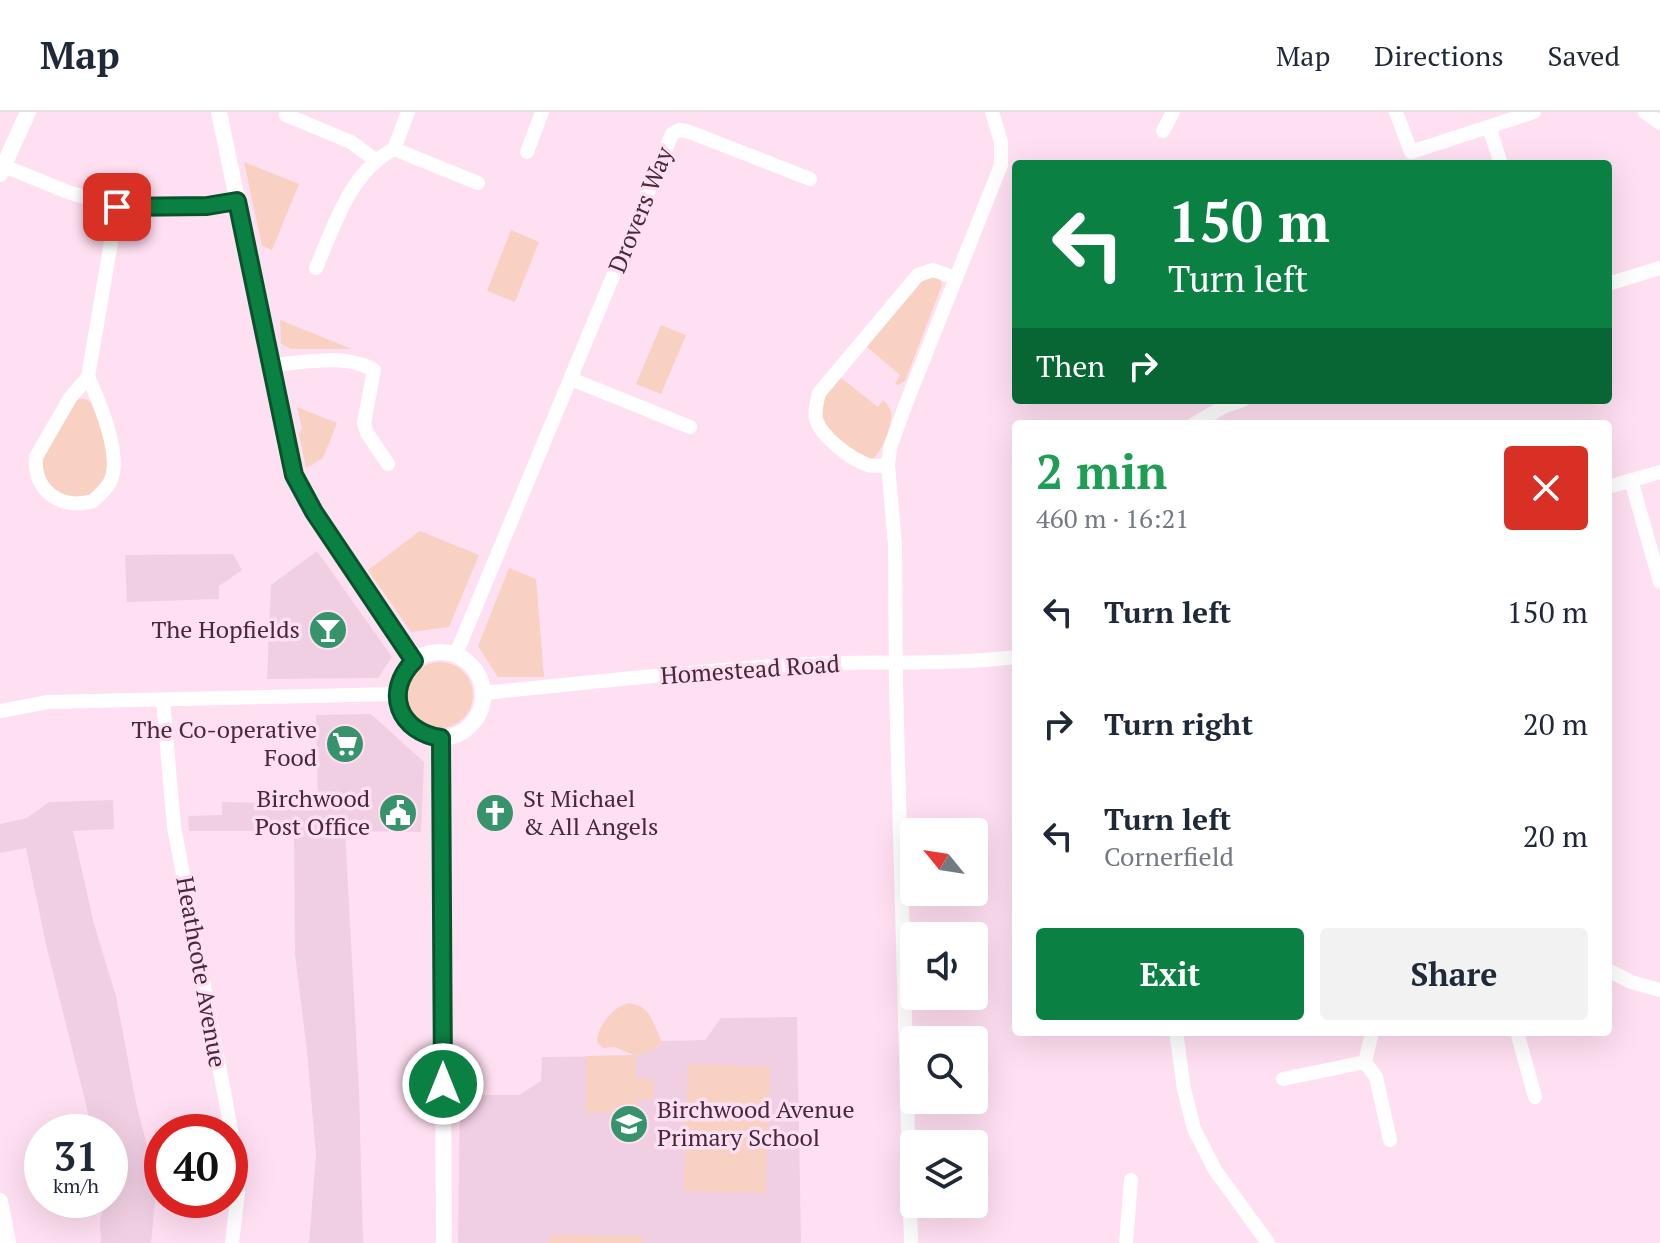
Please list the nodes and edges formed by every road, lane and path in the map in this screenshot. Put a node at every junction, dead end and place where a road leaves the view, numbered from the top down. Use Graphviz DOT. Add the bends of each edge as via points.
graph roads {
  1 [pos="28,112"];
  2 [pos="219,112"];
  3 [pos="408,112"];
  4 [pos="542,112"];
  5 [pos="992,112"];
  6 [pos="1173,112"];
  7 [pos="1396,112"];
  8 [pos="1645,112"];
  9 [pos="1530,113"];
  10 [pos="286,115"];
  11 [pos="1660,123"];
  12 [pos="1489,127"];
  13 [pos="1163,131"];
  14 [pos="394,149"];
  15 [pos="527,152"];
  16 [pos="1413,158"];
  17 [pos="374,159"];
  18 [pos="1500,160"];
  19 [pos="2,170"];
  20 [pos="810,179"];
  21 [pos="478,183"];
  22 [pos="237,201"];
  23 [pos="117,207"];
  24 [pos="316,268"];
  25 [pos="1660,268"];
  26 [pos="956,278"];
  27 [pos="1612,283"];
  28 [pos="271,365"];
  29 [pos="88,377"];
  30 [pos="571,379"];
  31 [pos="1232,404"];
  32 [pos="1201,420"];
  33 [pos="690,427"];
  34 [pos="388,464"];
  35 [pos="888,465"];
  36 [pos="1660,472"];
  37 [pos="1631,480"];
  38 [pos="1612,486"];
  39 [pos="1660,582"];
  40 [pos="456,654"];
  41 [pos="1012,658"];
  42 [pos="414,661"];
  43 [pos="897,663"];
  44 [pos="484,693"];
  45 [pos="397,694"];
  46 [pos="163,700"];
  47 [pos="0,711"];
  48 [pos="441,738"];
  49 [pos="1612,972"];
  50 [pos="1660,990"];
  51 [pos="1177,1036"];
  52 [pos="1371,1036"];
  53 [pos="1518,1036"];
  54 [pos="1365,1062"];
  55 [pos="1283,1079"];
  56 [pos="1535,1097"];
  57 [pos="1390,1140"];
  58 [pos="1131,1180"];
  59 [pos="0,1201"];
  60 [pos="8,1243"];
  61 [pos="232,1243"];
  62 [pos="444,1243"];
  63 [pos="911,1243"];
  64 [pos="1126,1243"];
  65 [pos="1268,1243"];
  1 -- 19 [label="street"];
  2 -- 22 [label="street"];
  3 -- 14 [label="street"];
  4 -- 15 [label="street"];
  5 -- 26 [label="street" via="1001,165"];
  6 -- 13 [label="street"];
  7 -- 16 [label="street"];
  8 -- 11 [label="street"];
  9 -- 12 [label="street"];
  10 -- 17 [label="street" via="351,142"];
  12 -- 16 [label="street"];
  12 -- 18 [label="street"];
  14 -- 17 [label="street"];
  14 -- 21 [label="street"];
  17 -- 24 [label="street" via="347,195"];
  19 -- 23 [label="street"];
  20 -- 30 [label="street, Drovers Way" via="687,131 672,134"];
  22 -- 23 [label="street"];
  22 -- 28 [label="street"];
  23 -- 29 [label="street"];
  25 -- 27 [label="street"];
  26 -- 35 [label="street" via="900,420"];
  26 -- 35 [label="street" via="933,270 918,275 819,393 815,409 823,434 859,461"];
  28 -- 34 [label="street" via="336,360 374,370 364,423"];
  28 -- 42 [label="street" via="302,494"];
  29 -- 29 [label="street" via="100,402 114,468 110,482 93,501 72,504 42,488 36,457"];
  30 -- 33 [label="street"];
  30 -- 40 [label="street, Drovers Way"];
  31 -- 32 [label="street"];
  35 -- 43 [label="street"];
  36 -- 37 [label="street"];
  37 -- 38 [label="street"];
  37 -- 39 [label="street"];
  40 -- 42 [label="street" via="441,651"];
  40 -- 44 [label="street" via="475,669"];
  41 -- 43 [label="street, Homestead Road"];
  42 -- 45 [label="street" via="402,675"];
  43 -- 44 [label="street, Homestead Road" via="788,665"];
  43 -- 63 [label="street"];
  44 -- 48 [label="street" via="467,729"];
  45 -- 46 [label="street"];
  45 -- 48 [label="street" via="405,720 415,730"];
  46 -- 47 [label="street" via="48,702"];
  46 -- 61 [label="street, Heathcote Avenue" via="174,827 236,1156"];
  48 -- 62 [label="street"];
  49 -- 50 [label="street"];
  51 -- 65 [label="street" via="1194,1129 1215,1170"];
  52 -- 54 [label="street"];
  53 -- 56 [label="street"];
  54 -- 55 [label="street"];
  54 -- 57 [label="street" via="1376,1077"];
  58 -- 64 [label="street"];
  59 -- 60 [label="street"];
}
